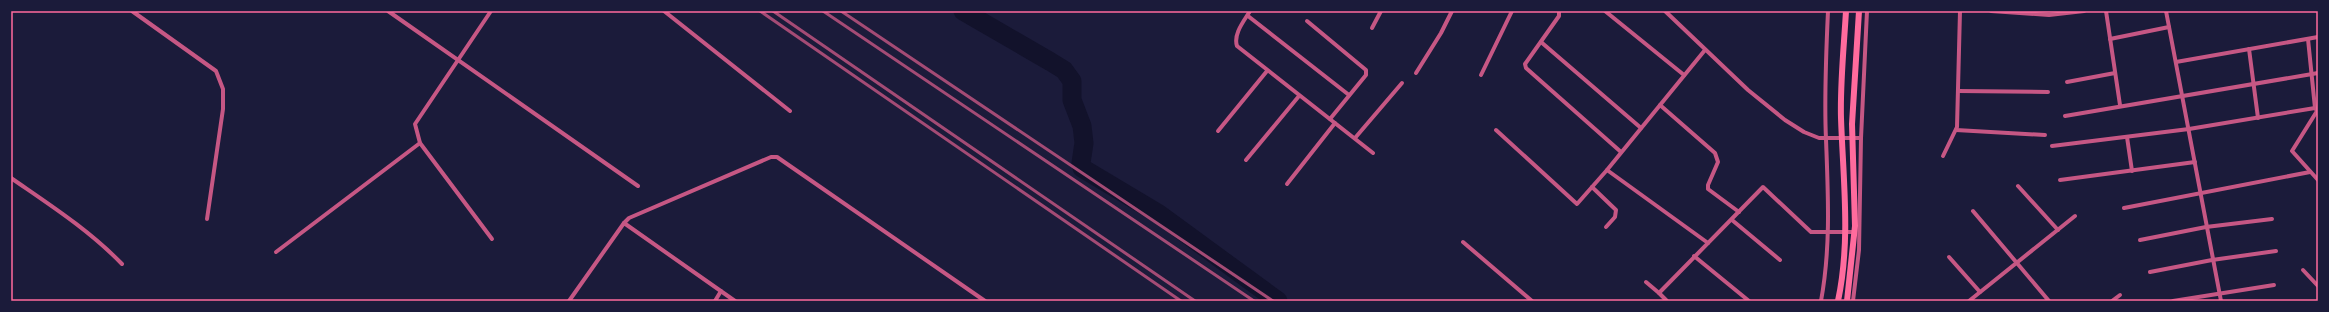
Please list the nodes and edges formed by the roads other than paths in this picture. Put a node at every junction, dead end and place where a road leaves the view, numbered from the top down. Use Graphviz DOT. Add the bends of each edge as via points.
graph roads {
  1 [pos="132,11"];
  2 [pos="388,11"];
  3 [pos="491,11"];
  4 [pos="664,11"];
  5 [pos="1250,11"];
  6 [pos="1381,11"];
  7 [pos="1452,11"];
  8 [pos="1512,11"];
  9 [pos="1559,11"];
  10 [pos="1605,11"];
  11 [pos="1665,11"];
  12 [pos="1828,11"];
  13 [pos="1846,11"];
  14 [pos="1859,11"];
  15 [pos="1867,11"];
  16 [pos="1960,11"];
  17 [pos="1991,11"];
  18 [pos="2084,11"];
  19 [pos="2106,11"];
  20 [pos="2166,11"];
  21 [pos="1248,16"];
  22 [pos="1307,22"];
  23 [pos="2169,27"];
  24 [pos="1372,28"];
  25 [pos="2318,37"];
  26 [pos="2110,39"];
  27 [pos="2308,39"];
  28 [pos="1541,42"];
  29 [pos="2249,49"];
  30 [pos="1705,50"];
  31 [pos="459,60"];
  32 [pos="2176,62"];
  33 [pos="1267,71"];
  34 [pos="1416,72"];
  35 [pos="2115,73"];
  36 [pos="2318,73"];
  37 [pos="2311,74"];
  38 [pos="1481,75"];
  39 [pos="1684,76"];
  40 [pos="2067,82"];
  41 [pos="1402,83"];
  42 [pos="2253,84"];
  43 [pos="1958,91"];
  44 [pos="2048,92"];
  45 [pos="1350,95"];
  46 [pos="1299,96"];
  47 [pos="2182,96"];
  48 [pos="1660,105"];
  49 [pos="2120,105"];
  50 [pos="2315,108"];
  51 [pos="790,111"];
  52 [pos="2066,116"];
  53 [pos="2258,118"];
  54 [pos="1330,119"];
  55 [pos="1335,123"];
  56 [pos="1641,128"];
  57 [pos="2189,129"];
  58 [pos="1496,130"];
  59 [pos="1956,130"];
  60 [pos="1218,131"];
  61 [pos="2045,135"];
  62 [pos="2128,137"];
  63 [pos="1355,138"];
  64 [pos="1861,138"];
  65 [pos="1826,139"];
  66 [pos="420,143"];
  67 [pos="2052,146"];
  68 [pos="1621,152"];
  69 [pos="1373,153"];
  70 [pos="1943,156"];
  71 [pos="1246,160"];
  72 [pos="2195,162"];
  73 [pos="1607,170"];
  74 [pos="2132,171"];
  75 [pos="2310,172"];
  76 [pos="11,178"];
  77 [pos="2060,180"];
  78 [pos="2318,180"];
  79 [pos="1287,184"];
  80 [pos="638,186"];
  81 [pos="2018,186"];
  82 [pos="1592,187"];
  83 [pos="2201,195"];
  84 [pos="2124,208"];
  85 [pos="1973,211"];
  86 [pos="1739,212"];
  87 [pos="2075,216"];
  88 [pos="2272,218"];
  89 [pos="207,219"];
  90 [pos="1732,220"];
  91 [pos="624,223"];
  92 [pos="1606,227"];
  93 [pos="2206,227"];
  94 [pos="2058,230"];
  95 [pos="1828,231"];
  96 [pos="1860,232"];
  97 [pos="492,239"];
  98 [pos="2140,240"];
  99 [pos="1464,242"];
  100 [pos="1708,243"];
  101 [pos="2276,251"];
  102 [pos="276,252"];
  103 [pos="1694,256"];
  104 [pos="1949,257"];
  105 [pos="1780,260"];
  106 [pos="2212,260"];
  107 [pos="2017,262"];
  108 [pos="122,264"];
  109 [pos="2303,270"];
  110 [pos="2150,272"];
  111 [pos="1646,282"];
  112 [pos="2274,285"];
  113 [pos="2318,286"];
  114 [pos="721,291"];
  115 [pos="1980,292"];
  116 [pos="1659,293"];
  117 [pos="2218,293"];
  118 [pos="2120,295"];
  119 [pos="569,301"];
  120 [pos="714,301"];
  121 [pos="735,301"];
  122 [pos="985,301"];
  123 [pos="1532,301"];
  124 [pos="1667,301"];
  125 [pos="1749,301"];
  126 [pos="1821,301"];
  127 [pos="1838,301"];
  128 [pos="1847,301"];
  129 [pos="1853,301"];
  130 [pos="1969,301"];
  131 [pos="2049,301"];
  132 [pos="2112,301"];
  133 [pos="2173,301"];
  134 [pos="2221,301"];
  1 -- 89 [label="street" via="216,71 223,89 223,109"];
  2 -- 31 [label="street"];
  3 -- 31 [label="street"];
  4 -- 51 [label="street"];
  5 -- 21 [label="street"];
  6 -- 24 [label="street"];
  7 -- 34 [label="street"];
  8 -- 38 [label="street"];
  9 -- 28 [label="street" via="1559,16"];
  10 -- 39 [label="street"];
  11 -- 30 [label="street"];
  12 -- 65 [label="street" via="1825,72"];
  13 -- 127 [label="main road" via="1841,116 1846,249"];
  14 -- 128 [label="main road" via="1852,124 1854,226"];
  15 -- 64 [label="street"];
  16 -- 43 [label="street"];
  17 -- 18 [label="street" via="2049,15"];
  19 -- 26 [label="street"];
  20 -- 23 [label="street"];
  21 -- 33 [label="street" via="1235,41 1237,46"];
  21 -- 45 [label="street"];
  22 -- 45 [label="street" via="1366,70 1366,75"];
  23 -- 26 [label="street"];
  23 -- 32 [label="street"];
  25 -- 27 [label="street"];
  26 -- 35 [label="street"];
  27 -- 29 [label="street"];
  27 -- 37 [label="street"];
  28 -- 56 [label="street"];
  28 -- 68 [label="street" via="1525,64 1526,68"];
  29 -- 32 [label="street"];
  29 -- 42 [label="street"];
  30 -- 39 [label="street"];
  30 -- 65 [label="street" via="1785,120 1804,132"];
  31 -- 66 [label="street" via="415,124"];
  31 -- 80 [label="street"];
  32 -- 47 [label="street"];
  33 -- 46 [label="street"];
  33 -- 60 [label="street"];
  35 -- 40 [label="street"];
  35 -- 49 [label="street"];
  36 -- 37 [label="street"];
  37 -- 42 [label="street"];
  37 -- 50 [label="street"];
  39 -- 48 [label="street"];
  41 -- 63 [label="street"];
  42 -- 47 [label="street"];
  42 -- 53 [label="street"];
  43 -- 44 [label="street"];
  43 -- 59 [label="street"];
  45 -- 54 [label="street"];
  46 -- 54 [label="street"];
  46 -- 71 [label="street"];
  47 -- 49 [label="street"];
  47 -- 57 [label="street"];
  48 -- 56 [label="street"];
  48 -- 86 [label="street" via="1715,153 1718,162 1708,188"];
  49 -- 52 [label="street"];
  50 -- 53 [label="street"];
  50 -- 75 [label="street" via="2317,111 2292,152"];
  53 -- 57 [label="street"];
  54 -- 55 [label="street"];
  55 -- 63 [label="street"];
  55 -- 79 [label="street"];
  56 -- 68 [label="street"];
  57 -- 62 [label="street"];
  57 -- 72 [label="street"];
  58 -- 82 [label="street" via="1577,204"];
  59 -- 61 [label="street"];
  59 -- 70 [label="street"];
  62 -- 67 [label="street"];
  62 -- 74 [label="street"];
  63 -- 69 [label="street"];
  64 -- 65 [label="street"];
  64 -- 96 [label="street"];
  65 -- 95 [label="street"];
  66 -- 97 [label="street"];
  66 -- 102 [label="street"];
  68 -- 73 [label="street"];
  72 -- 74 [label="street"];
  72 -- 83 [label="street"];
  73 -- 82 [label="street"];
  73 -- 100 [label="street"];
  74 -- 77 [label="street"];
  75 -- 78 [label="street"];
  75 -- 83 [label="street"];
  76 -- 108 [label="street" via="70,218"];
  81 -- 94 [label="street"];
  82 -- 92 [label="street" via="1616,210 1615,217"];
  83 -- 84 [label="street"];
  83 -- 93 [label="street"];
  85 -- 107 [label="street"];
  86 -- 90 [label="street"];
  86 -- 95 [label="street" via="1763,187 1812,232"];
  87 -- 94 [label="street"];
  88 -- 93 [label="street"];
  90 -- 100 [label="street"];
  90 -- 105 [label="street"];
  91 -- 114 [label="street"];
  91 -- 119 [label="street"];
  91 -- 122 [label="street" via="629,218 771,157 777,157"];
  93 -- 98 [label="street"];
  93 -- 106 [label="street"];
  94 -- 107 [label="street"];
  95 -- 96 [label="street"];
  95 -- 126 [label="street"];
  96 -- 129 [label="street"];
  99 -- 123 [label="street"];
  100 -- 103 [label="street"];
  101 -- 106 [label="street"];
  103 -- 116 [label="street"];
  103 -- 125 [label="street"];
  104 -- 115 [label="street"];
  106 -- 110 [label="street"];
  106 -- 117 [label="street"];
  107 -- 115 [label="street"];
  107 -- 131 [label="street"];
  109 -- 113 [label="street"];
  111 -- 116 [label="street"];
  112 -- 117 [label="street"];
  114 -- 120 [label="street"];
  114 -- 121 [label="street"];
  115 -- 130 [label="street"];
  116 -- 124 [label="street"];
  117 -- 133 [label="street"];
  117 -- 134 [label="street"];
  118 -- 132 [label="street"];
}
